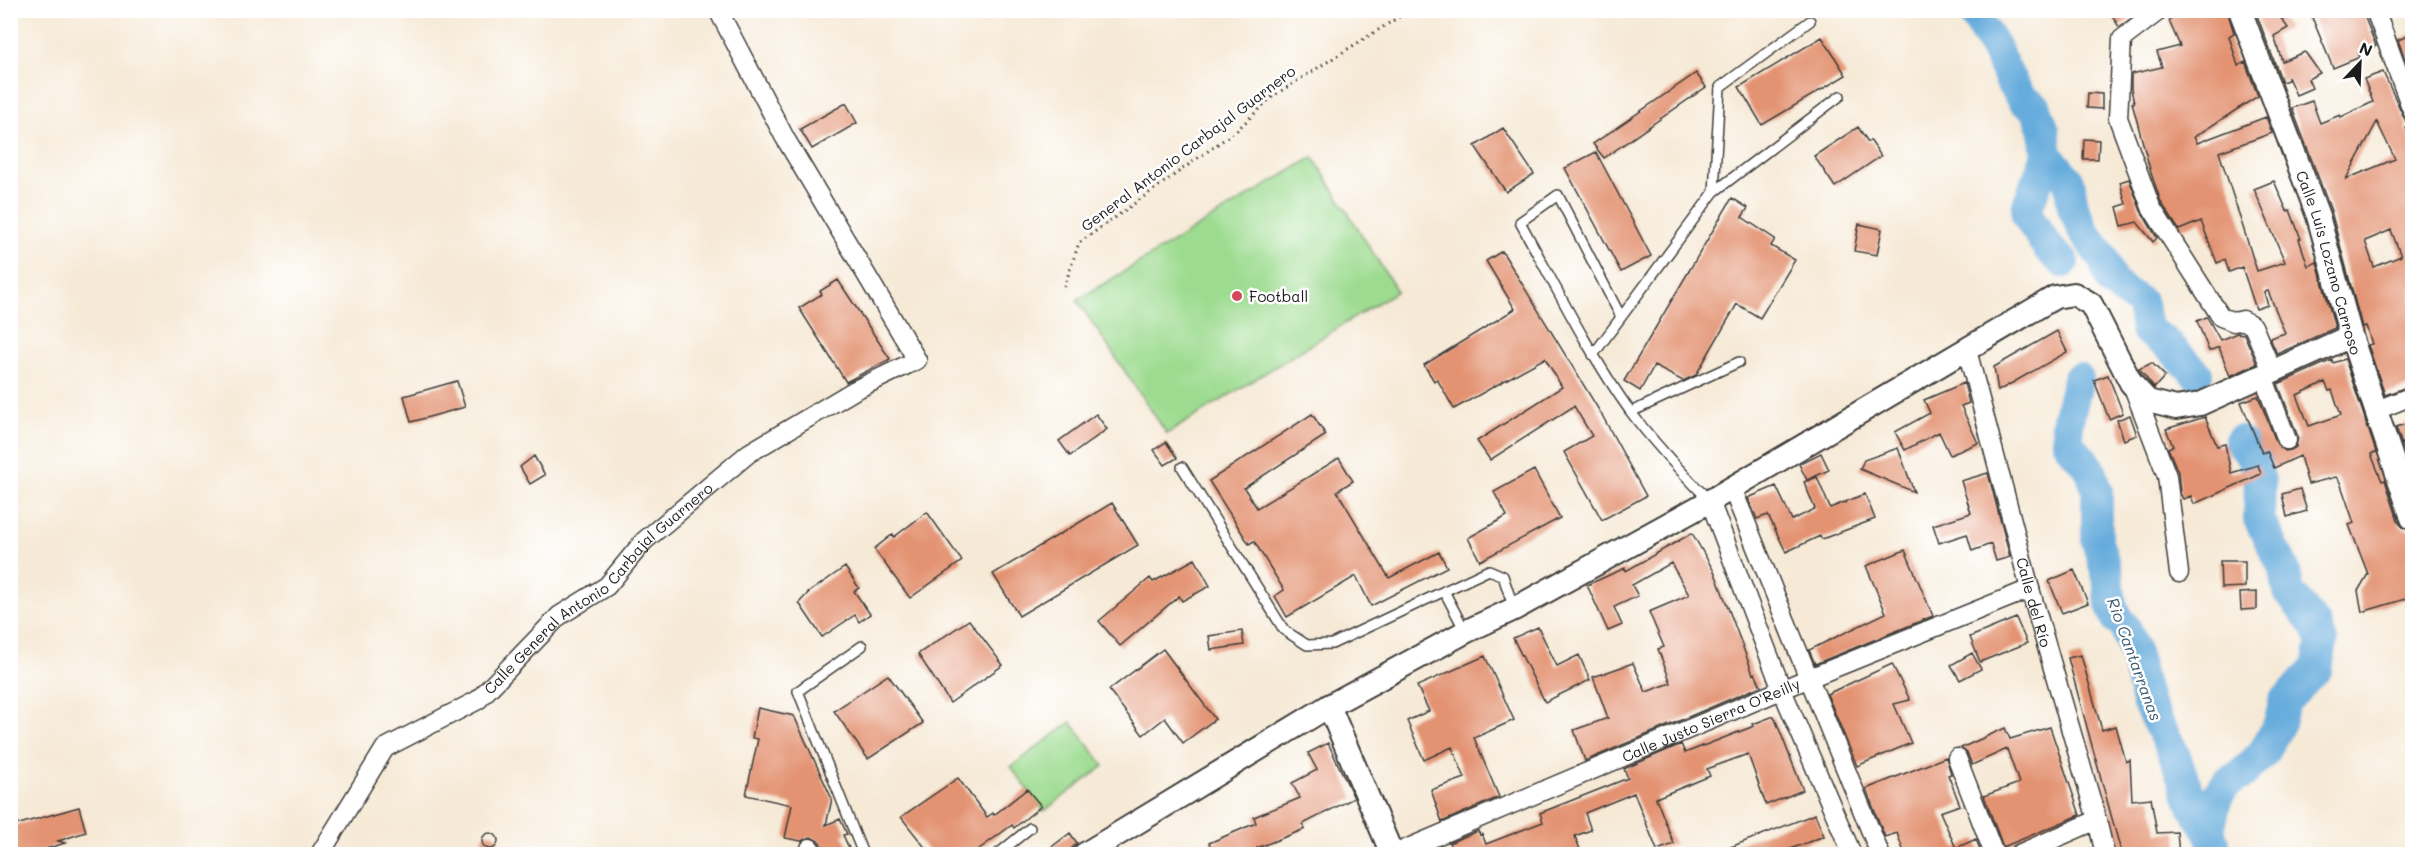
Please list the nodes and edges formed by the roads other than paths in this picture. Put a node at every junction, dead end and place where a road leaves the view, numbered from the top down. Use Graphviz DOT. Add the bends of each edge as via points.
graph roads {
  1 [pos="718,10"];
  2 [pos="2160,10"];
  3 [pos="2240,10"];
  4 [pos="2375,10"];
  5 [pos="1810,21"];
  6 [pos="1840,96"];
  7 [pos="2412,110"];
  8 [pos="1714,192"];
  9 [pos="1621,317"];
  10 [pos="2351,336"];
  11 [pos="1967,350"];
  12 [pos="1593,354"];
  13 [pos="1739,362"];
  14 [pos="2268,373"];
  15 [pos="2131,383"];
  16 [pos="2412,396"];
  17 [pos="2377,410"];
  18 [pos="1631,412"];
  19 [pos="2287,440"];
  20 [pos="1182,467"];
  21 [pos="1731,488"];
  22 [pos="1710,501"];
  23 [pos="2412,518"];
  24 [pos="2180,573"];
  25 [pos="2030,589"];
  26 [pos="1444,591"];
  27 [pos="1514,609"];
  28 [pos="1466,632"];
  29 [pos="862,646"];
  30 [pos="1807,678"];
  31 [pos="1782,690"];
  32 [pos="1329,706"];
  33 [pos="1957,758"];
  34 [pos="2097,820"];
  35 [pos="1030,828"];
  36 [pos="320,855"];
  37 [pos="863,855"];
  38 [pos="998,855"];
  39 [pos="1086,855"];
  40 [pos="1393,855"];
  41 [pos="1852,855"];
  42 [pos="1880,855"];
  43 [pos="1994,855"];
  44 [pos="2019,855"];
  45 [pos="2105,855"];
  1 -- 36 [label="street, Calle General Antonio Carbajal Guarnero" via="785,138 917,360 855,390 749,453 644,541 607,586 559,616 478,700 385,748"];
  2 -- 14 [label="street" via="2122,39 2118,118 2151,207 2221,317 2253,326"];
  3 -- 10 [label="street, Calle Luis Lozano Carroso" via="2318,216"];
  4 -- 7 [label="street"];
  5 -- 8 [label="lane" via="1720,87"];
  6 -- 8 [label="lane"];
  8 -- 9 [label="lane"];
  9 -- 12 [label="lane"];
  9 -- 12 [label="lane" via="1558,195 1520,222"];
  10 -- 14 [label="street"];
  10 -- 17 [label="street, Calle Luis Lozano Carroso"];
  11 -- 15 [label="street" via="2055,297 2074,294 2091,304"];
  11 -- 21 [label="street"];
  11 -- 25 [label="street, Calle del Río"];
  12 -- 18 [label="lane"];
  13 -- 18 [label="lane"];
  14 -- 15 [label="street" via="2200,404 2176,408 2148,401"];
  14 -- 19 [label="street"];
  15 -- 24 [label="street" via="2167,476"];
  16 -- 17 [label="street"];
  17 -- 23 [label="street, Calle Luis Lozano Carroso"];
  18 -- 22 [label="lane" via="1681,473"];
  20 -- 26 [label="lane" via="1284,630 1307,645 1332,644"];
  21 -- 22 [label="street"];
  21 -- 30 [label="street"];
  22 -- 27 [label="street"];
  22 -- 31 [label="street"];
  25 -- 30 [label="street, Calle Justo Sierra O'Reilly"];
  25 -- 34 [label="street, Calle del Río"];
  26 -- 27 [label="lane" via="1489,570 1503,576"];
  26 -- 28 [label="lane"];
  27 -- 28 [label="street"];
  28 -- 32 [label="street"];
  29 -- 37 [label="lane" via="798,691"];
  30 -- 31 [label="street, Calle Justo Sierra O'Reilly"];
  30 -- 42 [label="street"];
  31 -- 40 [label="street, Calle Justo Sierra O'Reilly"];
  31 -- 41 [label="street"];
  32 -- 39 [label="street"];
  32 -- 40 [label="street"];
  33 -- 43 [label="street"];
  34 -- 44 [label="street"];
  34 -- 45 [label="street, Calle del Río"];
  35 -- 38 [label="lane"];
}
